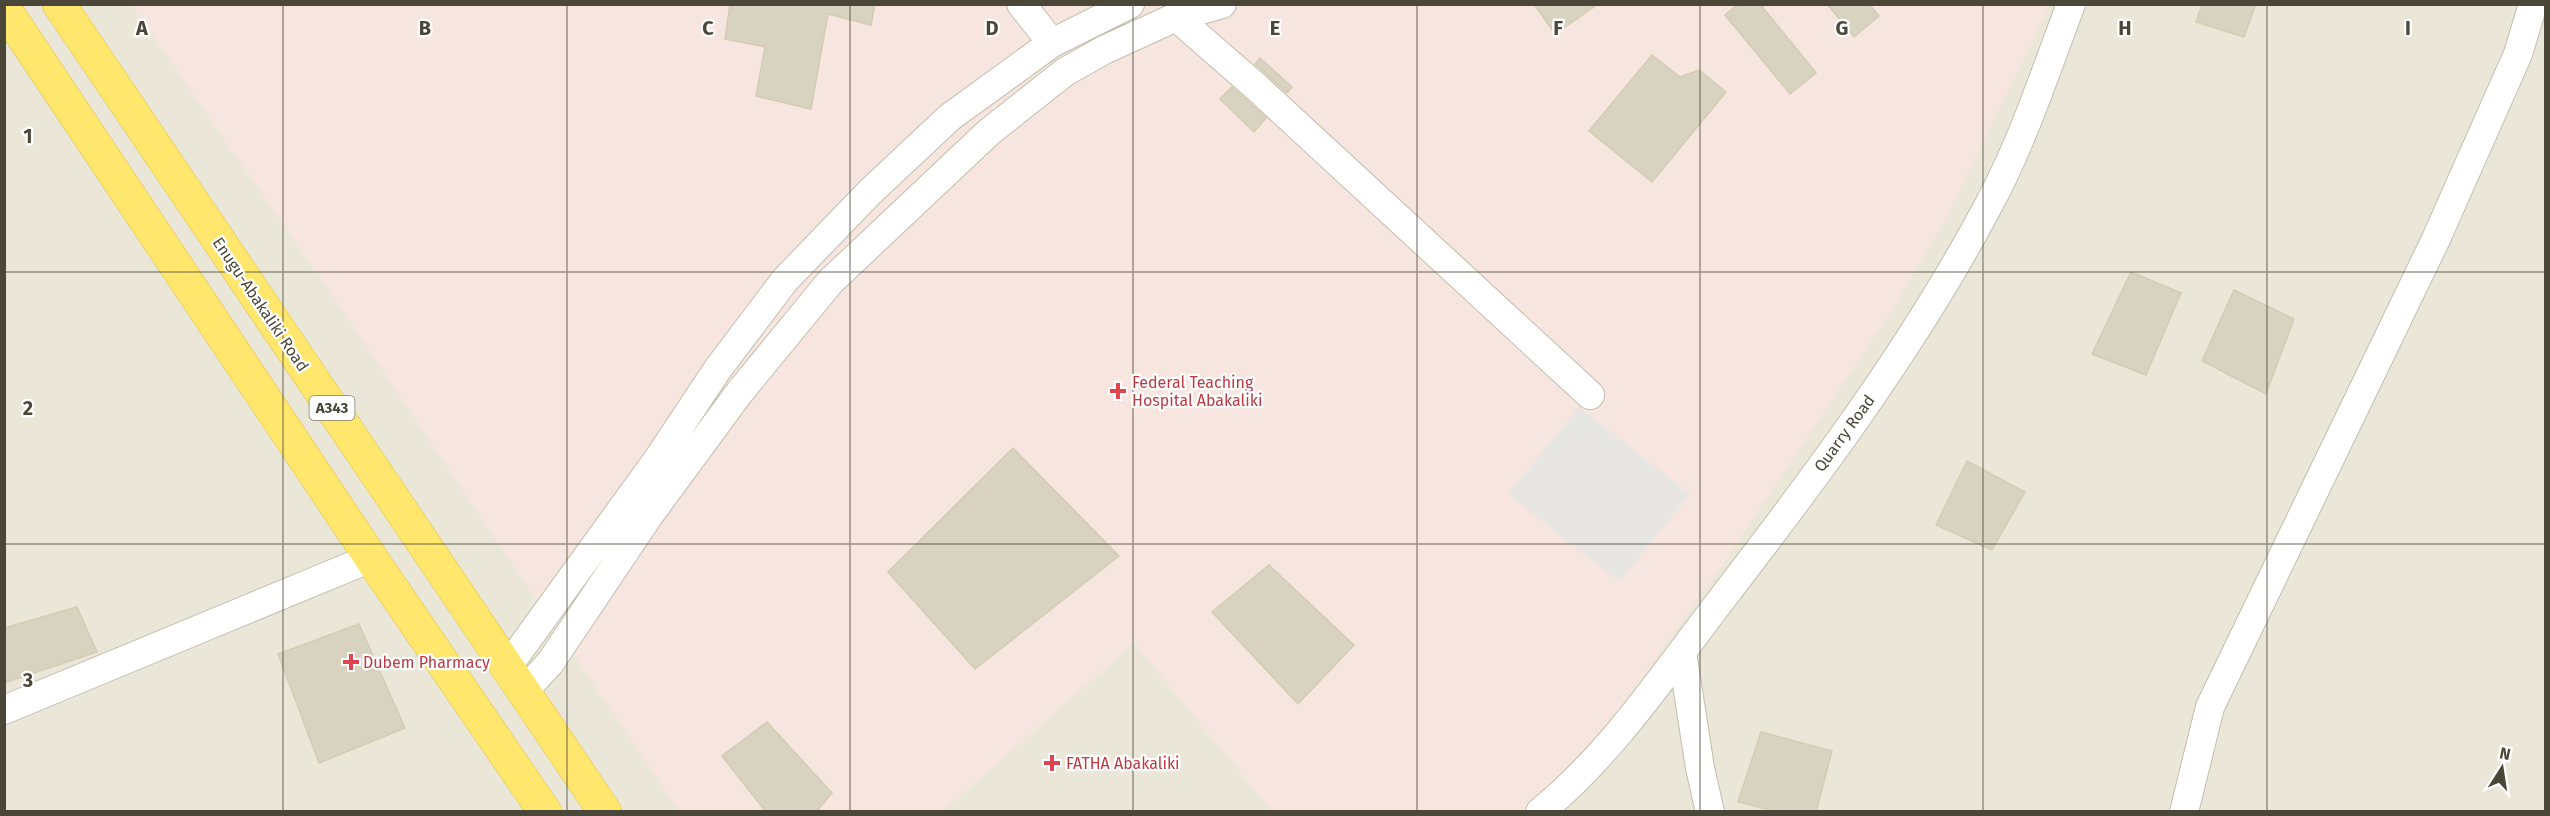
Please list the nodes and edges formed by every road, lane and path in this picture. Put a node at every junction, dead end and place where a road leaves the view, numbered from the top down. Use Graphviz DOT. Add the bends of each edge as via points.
graph roads {
  1 [pos="59,4"];
  2 [pos="1021,4"];
  3 [pos="1130,4"];
  4 [pos="1222,4"];
  5 [pos="2071,4"];
  6 [pos="2533,4"];
  7 [pos="4,8"];
  8 [pos="1176,17"];
  9 [pos="1052,43"];
  10 [pos="1590,395"];
  11 [pos="371,558"];
  12 [pos="1682,652"];
  13 [pos="516,678"];
  14 [pos="4,710"];
  15 [pos="545,812"];
  16 [pos="605,812"];
  17 [pos="1540,812"];
  18 [pos="1710,812"];
  19 [pos="2184,812"];
  1 -- 13 [label="highway, Enugu-Abakaliki Road / A343"];
  2 -- 9 [label="street"];
  3 -- 9 [label="street"];
  4 -- 8 [label="street"];
  5 -- 12 [label="street, Quarry Road" via="2030,115 1988,207 1928,313 1789,510"];
  6 -- 19 [label="street" via="2518,54 2436,239 2210,707"];
  7 -- 11 [label="highway"];
  8 -- 10 [label="street"];
  8 -- 13 [label="street" via="1065,72 989,132 830,282 739,393 650,514 550,663"];
  9 -- 13 [label="street" via="950,117 870,192 786,280 717,370"];
  11 -- 14 [label="street"];
  11 -- 15 [label="highway"];
  12 -- 17 [label="street, Quarry Road" via="1603,753"];
  12 -- 18 [label="street"];
  13 -- 16 [label="highway, Enugu-Abakaliki Road / A343"];
}
